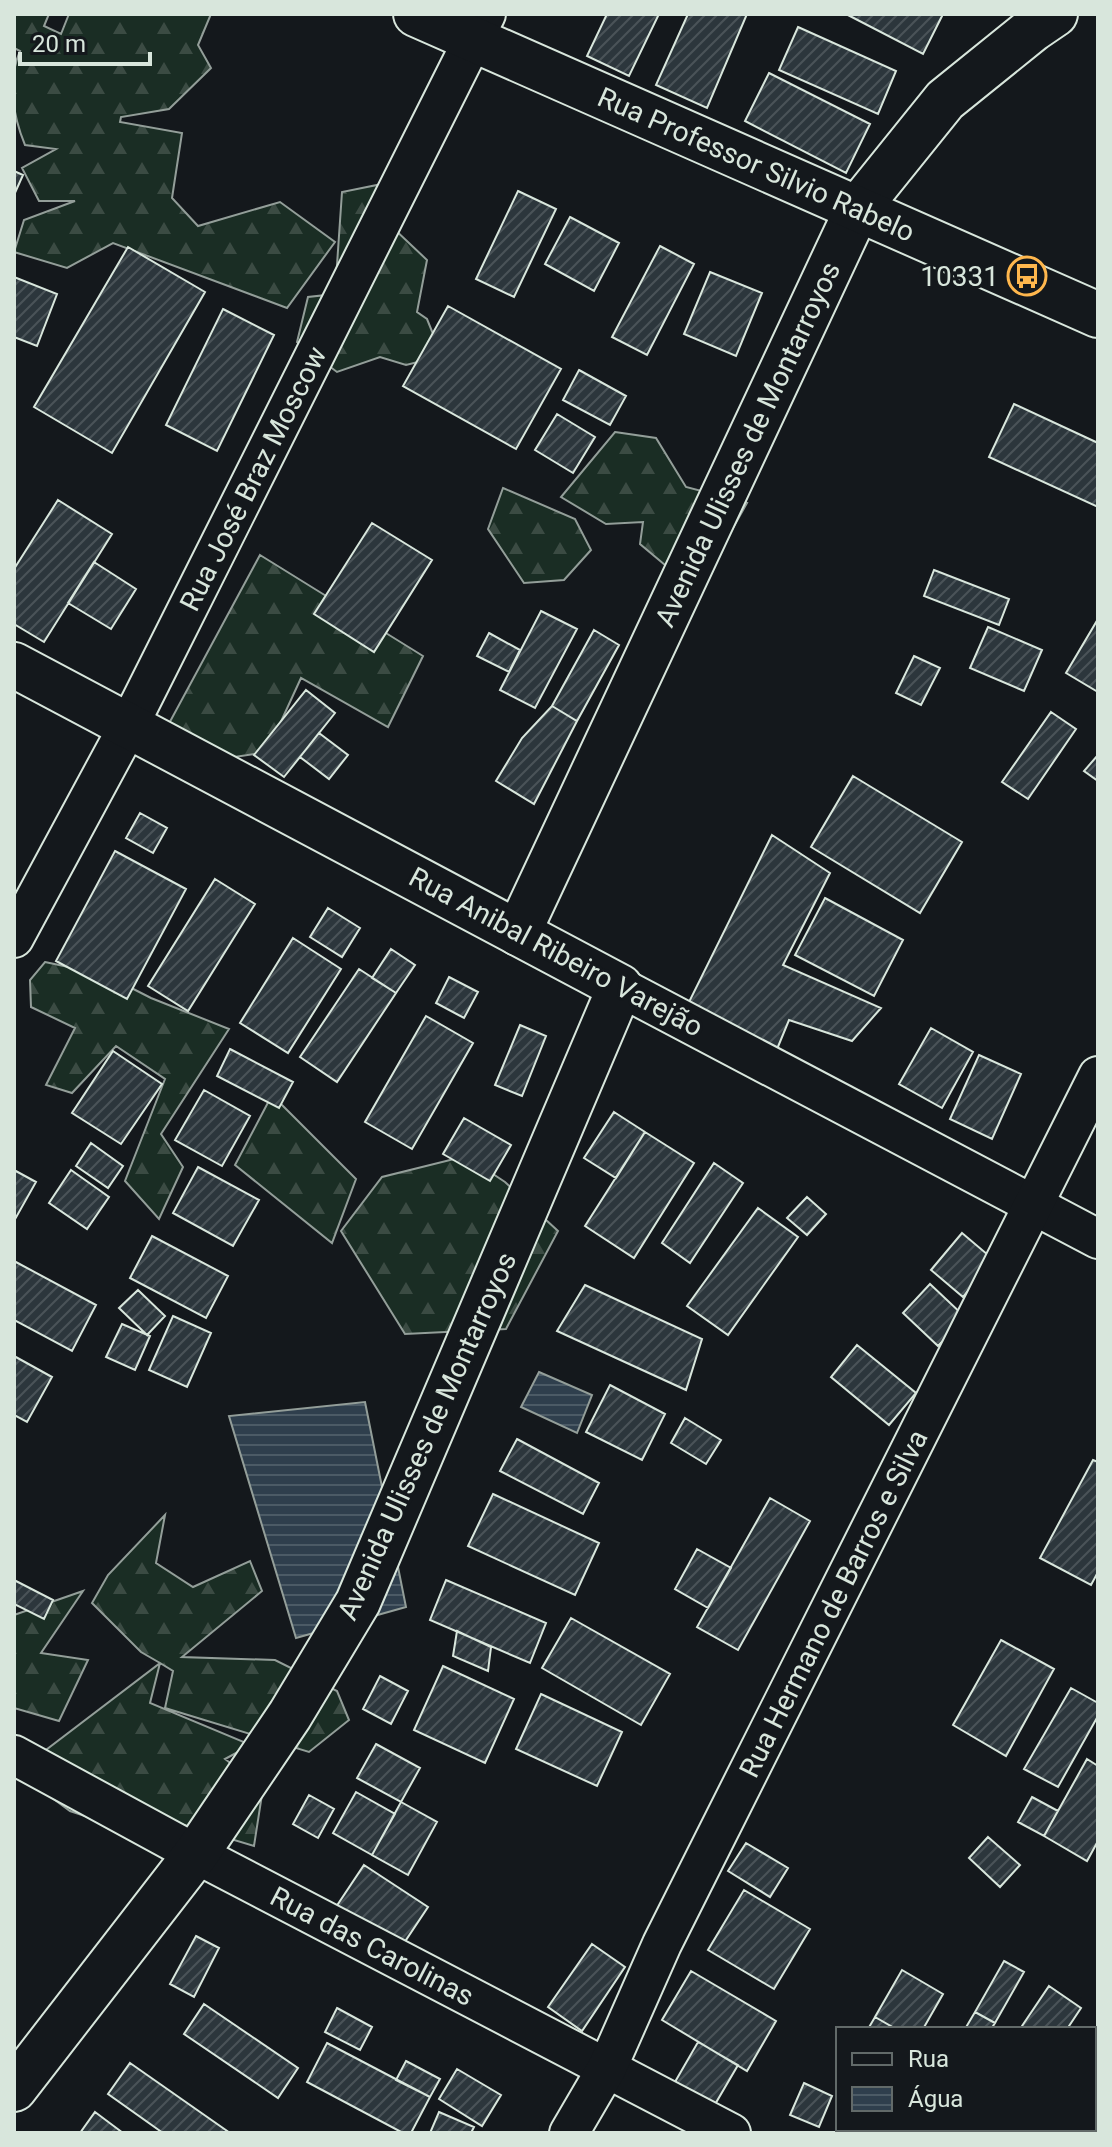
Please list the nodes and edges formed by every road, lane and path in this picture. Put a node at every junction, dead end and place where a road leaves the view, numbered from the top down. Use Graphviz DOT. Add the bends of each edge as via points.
graph roads {
  1 [pos="416,14"];
  2 [pos="1055,14"];
  3 [pos="479,26"];
  4 [pos="858,208"];
  5 [pos="1098,315"];
  6 [pos="14,665"];
  7 [pos="129,725"];
  8 [pos="518,933"];
  9 [pos="14,938"];
  10 [pos="620,987"];
  11 [pos="1098,1076"];
  12 [pos="1034,1205"];
  13 [pos="1098,1239"];
  14 [pos="14,1755"];
  15 [pos="196,1854"];
  16 [pos="607,2068"];
  17 [pos="14,2089"];
  18 [pos="569,2133"];
  19 [pos="731,2133"];
  1 -- 3 [label="street, Rua Professor Silvio Rabelo"];
  2 -- 4 [label="street, Avenida Ulisses de Montarroyos" via="945,100"];
  3 -- 4 [label="street, Rua Professor Silvio Rabelo"];
  3 -- 7 [label="street, Rua José Braz Moscow"];
  4 -- 5 [label="street, Rua Professor Silvio Rabelo"];
  4 -- 8 [label="street, Avenida Ulisses de Montarroyos"];
  6 -- 7 [label="street, Rua Anibal Ribeiro Varejão"];
  7 -- 8 [label="street, Rua Anibal Ribeiro Varejão"];
  7 -- 9 [label="street, Rua José Braz Moscow"];
  8 -- 10 [label="street, Rua Anibal Ribeiro Varejão"];
  10 -- 12 [label="street, Rua Anibal Ribeiro Varejão"];
  10 -- 15 [label="street, Avenida Ulisses de Montarroyos" via="358,1602"];
  11 -- 12 [label="street, Rua Hermano de Barros e Silva"];
  12 -- 13 [label="street, Rua Anibal Ribeiro Varejão"];
  12 -- 16 [label="street, Rua Hermano de Barros e Silva" via="662,1944"];
  14 -- 15 [label="street, Rua das Carolinas"];
  15 -- 16 [label="street, Rua das Carolinas"];
  15 -- 17 [label="street, Avenida Ulisses de Montarroyos"];
  16 -- 18 [label="street, Rua Hermano de Barros e Silva"];
  16 -- 19 [label="street, Rua das Carolinas"];
}
